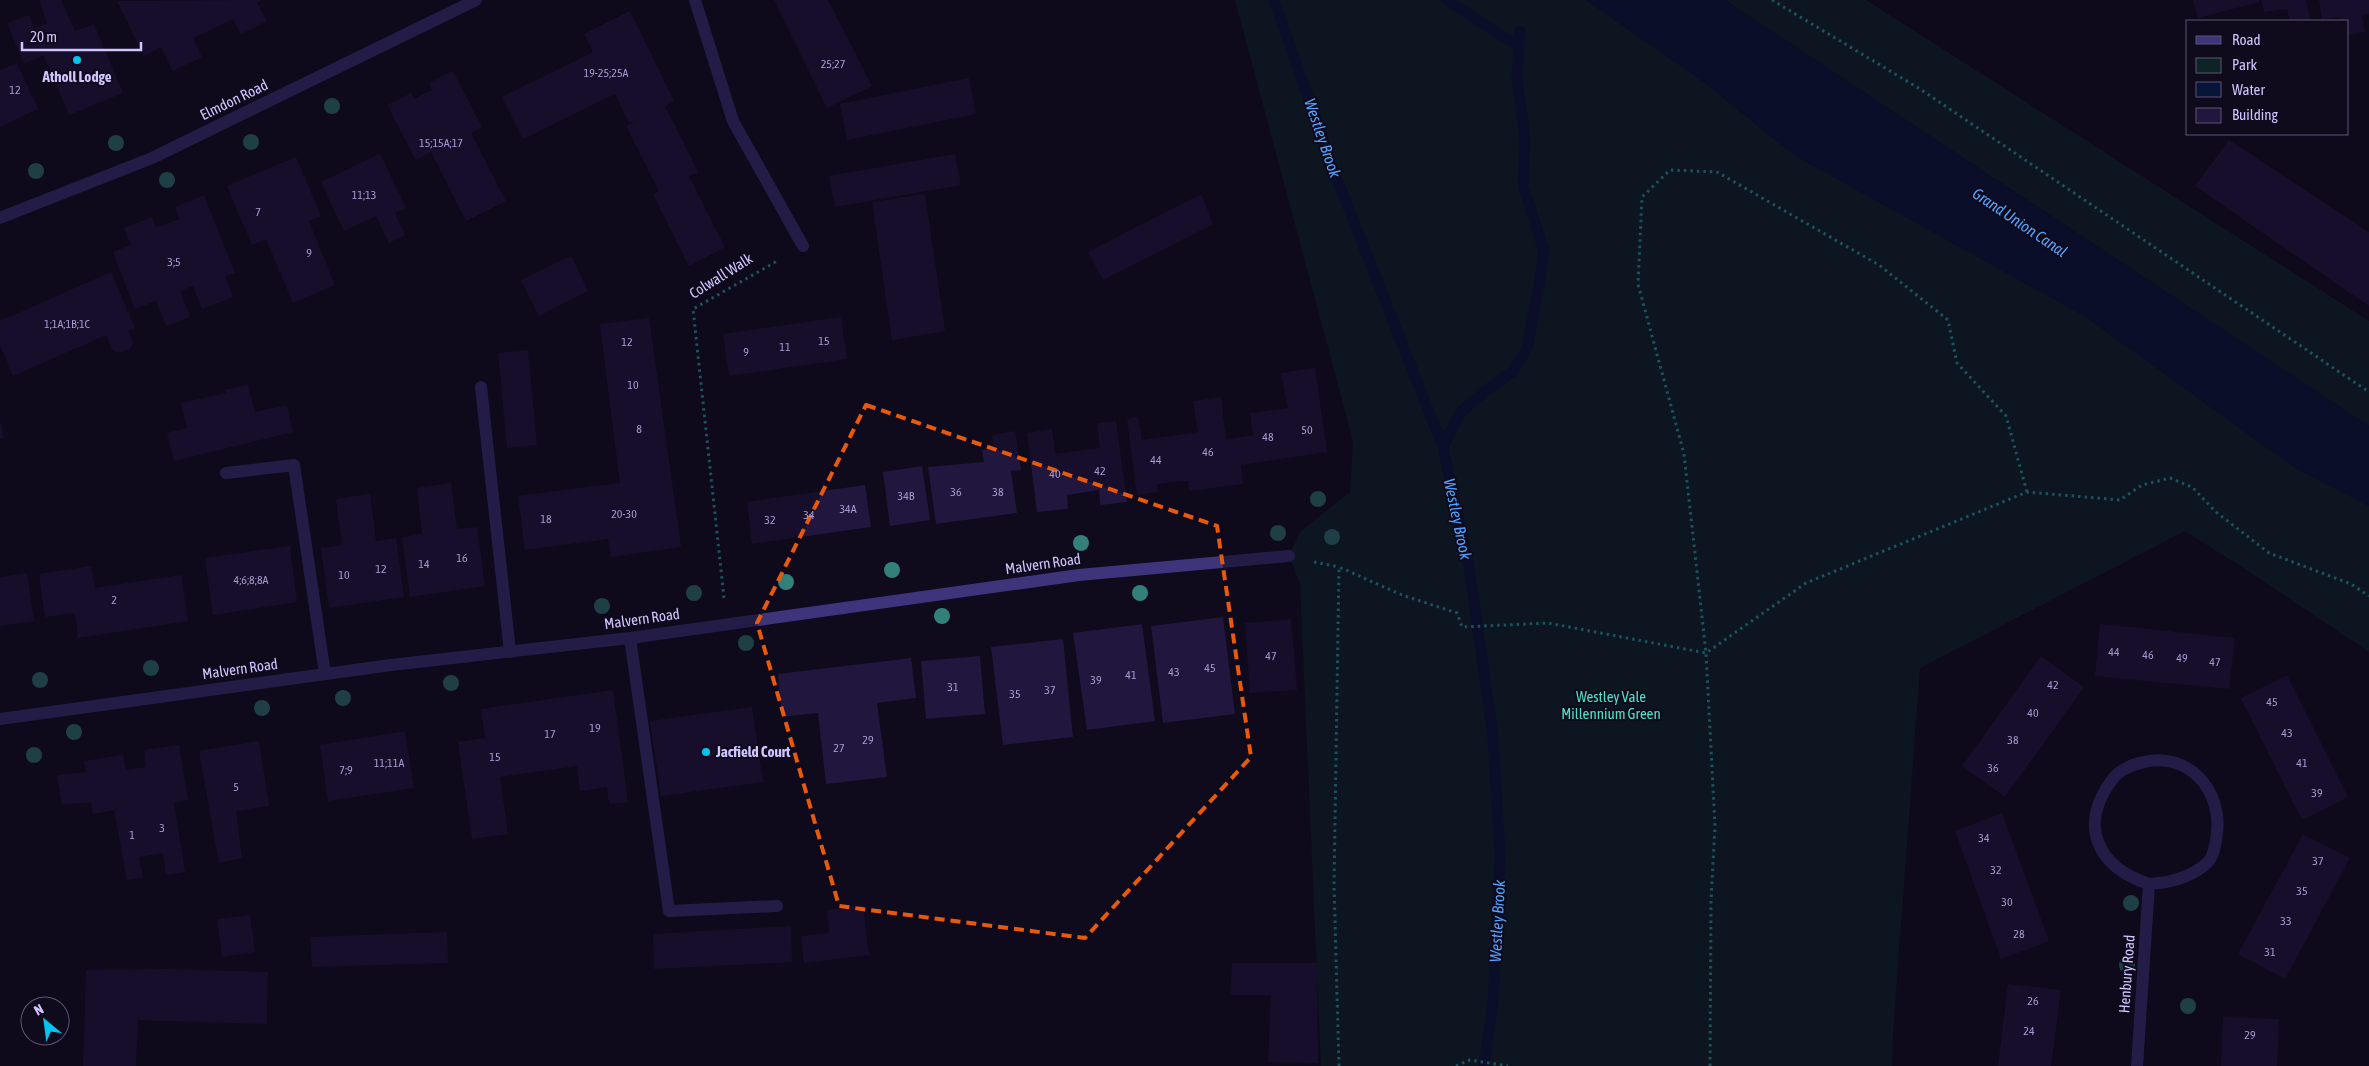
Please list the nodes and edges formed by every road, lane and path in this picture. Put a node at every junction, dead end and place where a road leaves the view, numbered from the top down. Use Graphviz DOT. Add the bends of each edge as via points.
graph roads {
  1 [pos="476,0"];
  2 [pos="695,0"];
  3 [pos="1772,0"];
  4 [pos="0,218"];
  5 [pos="803,246"];
  6 [pos="481,387"];
  7 [pos="2369,392"];
  8 [pos="226,473"];
  9 [pos="2027,492"];
  10 [pos="1289,556"];
  11 [pos="1332,566"];
  12 [pos="1339,567"];
  13 [pos="2369,596"];
  14 [pos="726,624"];
  15 [pos="630,638"];
  16 [pos="510,652"];
  17 [pos="1706,653"];
  18 [pos="325,674"];
  19 [pos="0,719"];
  20 [pos="2149,884"];
  21 [pos="778,906"];
  22 [pos="1496,1065"];
  23 [pos="1339,1066"];
  24 [pos="1456,1066"];
  25 [pos="1508,1066"];
  26 [pos="1710,1066"];
  27 [pos="2137,1066"];
  1 -- 4 [label="street, Elmdon Road" via="152,158"];
  2 -- 5 [label="street" via="732,121"];
  3 -- 7 [label="path" via="1920,89"];
  5 -- 14 [label="path, Colwall Walk" via="693,309"];
  6 -- 16 [label="street"];
  8 -- 18 [label="street" via="294,464"];
  9 -- 13 [label="path" via="2120,500 2142,485 2170,478 2192,487 2216,512 2269,553 2351,584"];
  9 -- 17 [label="path" via="1806,583"];
  9 -- 17 [label="path" via="2006,416 1957,363 1948,320 1879,265 1718,172 1670,170 1642,197 1638,284 1684,454"];
  10 -- 14 [label="street, Malvern Road" via="1079,575"];
  11 -- 12 [label="path"];
  12 -- 17 [label="path" via="1402,595 1457,613 1462,627 1548,623"];
  12 -- 23 [label="path" via="1334,885"];
  14 -- 15 [label="street, Malvern Road"];
  15 -- 16 [label="street, Malvern Road"];
  15 -- 21 [label="street" via="670,911"];
  16 -- 18 [label="street, Malvern Road"];
  17 -- 26 [label="path" via="1715,826"];
  18 -- 19 [label="street, Malvern Road"];
  20 -- 20 [label="street" via="2116,868 2103,854 2095,837 2095,815 2101,794 2114,776 2133,764 2153,760 2173,763 2192,772 2208,787 2216,801 2219,819 2209,861 2190,874 2165,883"];
  20 -- 27 [label="street, Henbury Road"];
  22 -- 24 [label="path" via="1470,1060"];
  22 -- 25 [label="path"];
}
